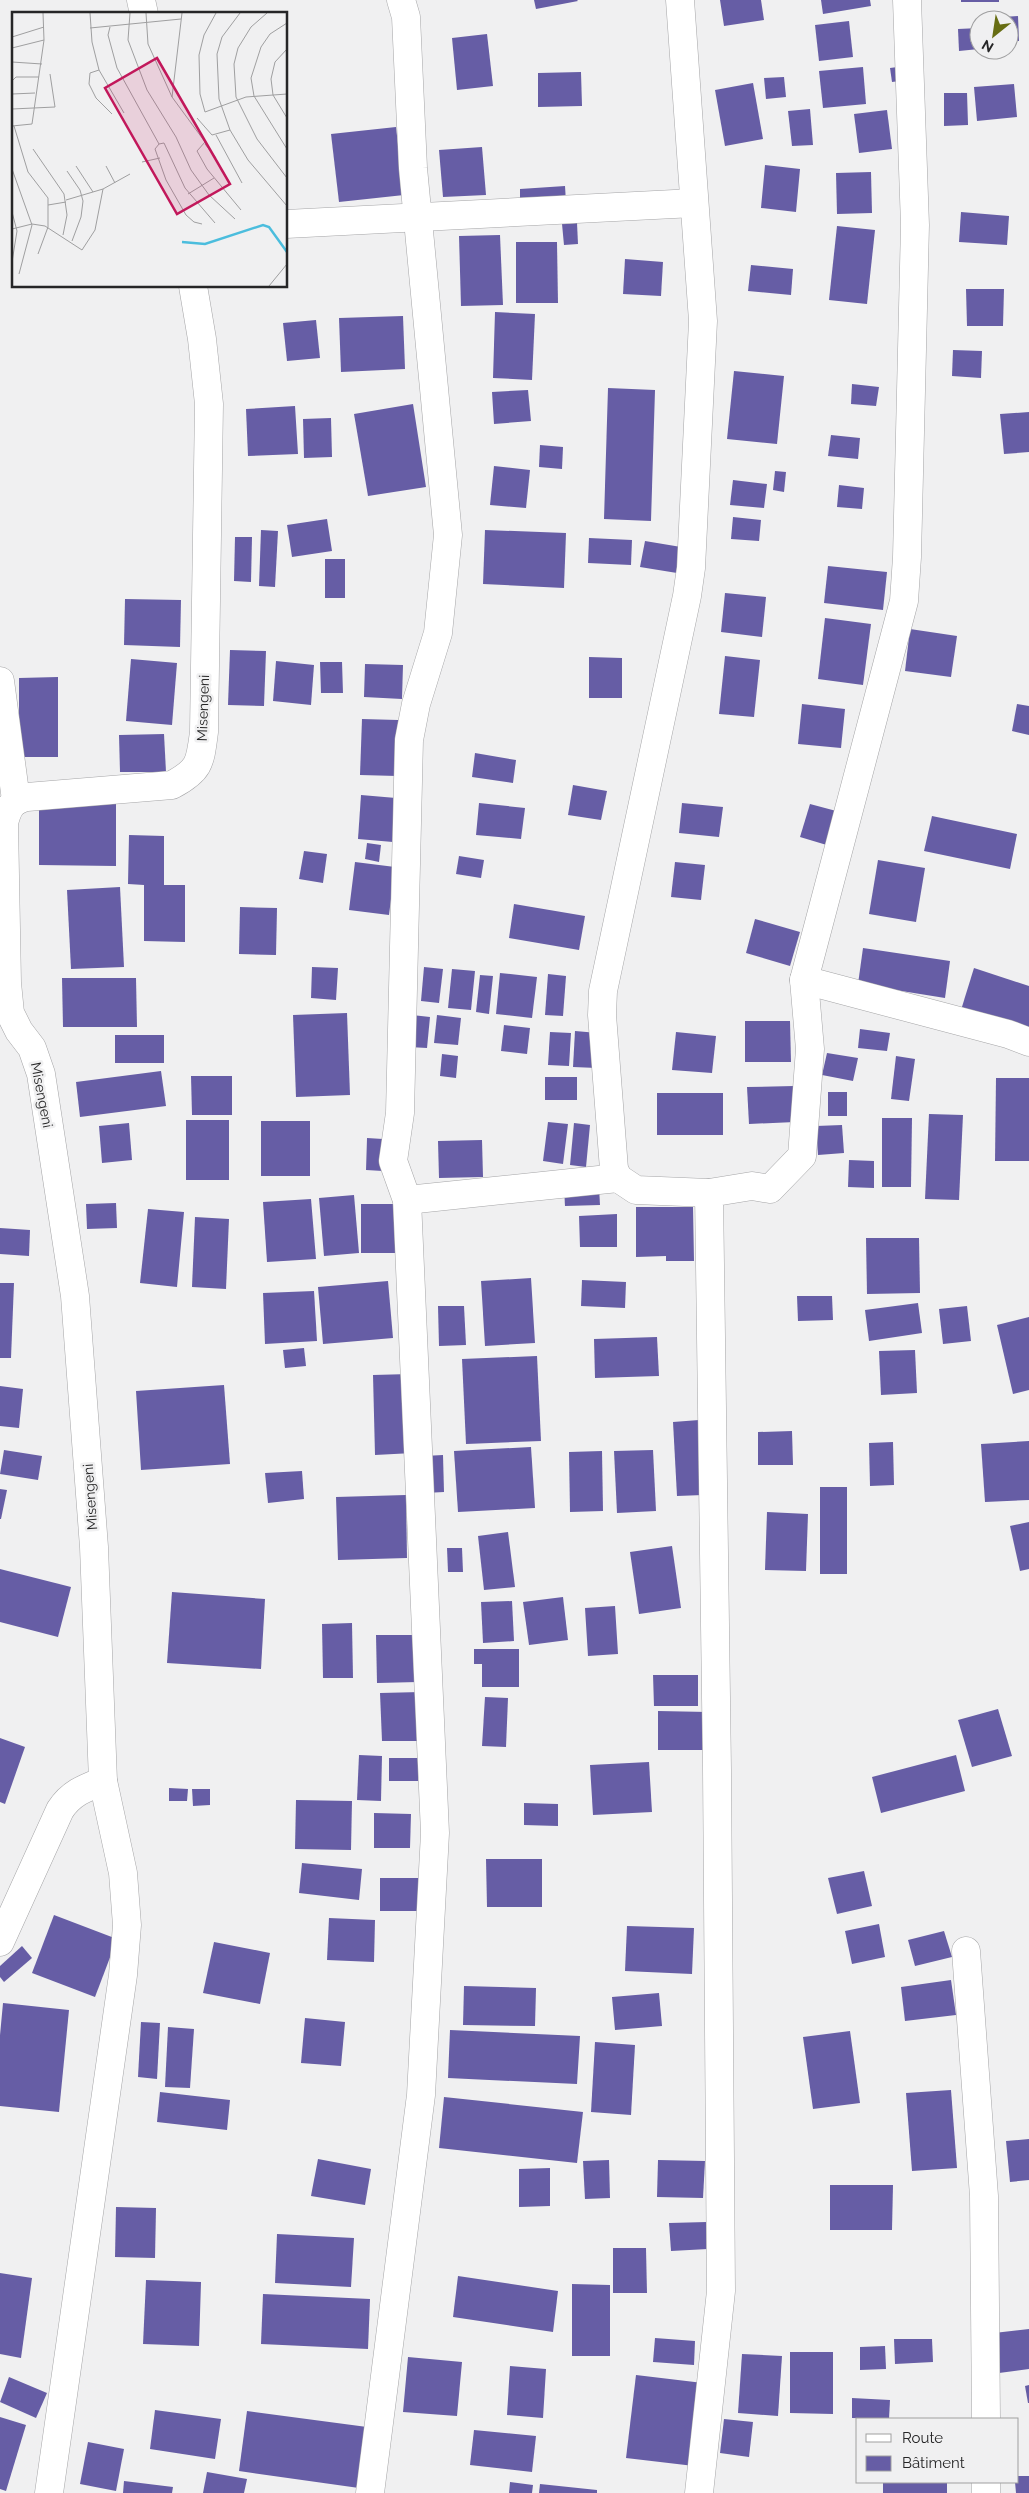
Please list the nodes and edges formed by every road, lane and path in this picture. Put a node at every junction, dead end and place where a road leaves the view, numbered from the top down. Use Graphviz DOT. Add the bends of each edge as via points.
graph roads {
  1 [pos="401,0"];
  2 [pos="680,0"];
  3 [pos="907,0"];
  4 [pos="694,204"];
  5 [pos="418,217"];
  6 [pos="288,224"];
  7 [pos="192,288"];
  8 [pos="0,681"];
  9 [pos="16,800"];
  10 [pos="804,980"];
  11 [pos="1029,1042"];
  12 [pos="618,1178"];
  13 [pos="708,1193"];
  14 [pos="407,1200"];
  15 [pos="103,1781"];
  16 [pos="0,1942"];
  17 [pos="966,1951"];
  18 [pos="986,2418"];
  19 [pos="49,2493"];
  20 [pos="370,2493"];
  21 [pos="699,2493"];
  1 -- 5 [label="street" via="406,17"];
  2 -- 4 [label="street"];
  3 -- 10 [label="street" via="915,225 904,601"];
  4 -- 5 [label="street"];
  4 -- 12 [label="street" via="703,321 691,568 603,991 614,1169"];
  5 -- 6 [label="street"];
  5 -- 14 [label="street" via="448,535 438,633 416,704 409,740 400,1113 393,1161"];
  7 -- 9 [label="street, Misengeni" via="209,404 201,758 191,775 172,786"];
  8 -- 9 [label="street"];
  9 -- 15 [label="street, Misengeni" via="8,808 4,823 7,983 10,1013 32,1048 41,1074 75,1296 94,1547"];
  10 -- 11 [label="street"];
  10 -- 13 [label="street" via="810,1049 802,1156 770,1189 752,1186"];
  12 -- 13 [label="street" via="636,1190"];
  12 -- 14 [label="street"];
  13 -- 21 [label="street" via="721,2290"];
  14 -- 20 [label="street" via="435,1833 421,2095"];
  15 -- 16 [label="street" via="78,1791 60,1810"];
  15 -- 19 [label="street, Misengeni" via="122,1873 127,1925 123,1975"];
  17 -- 18 [label="street" via="984,2196"];
}
